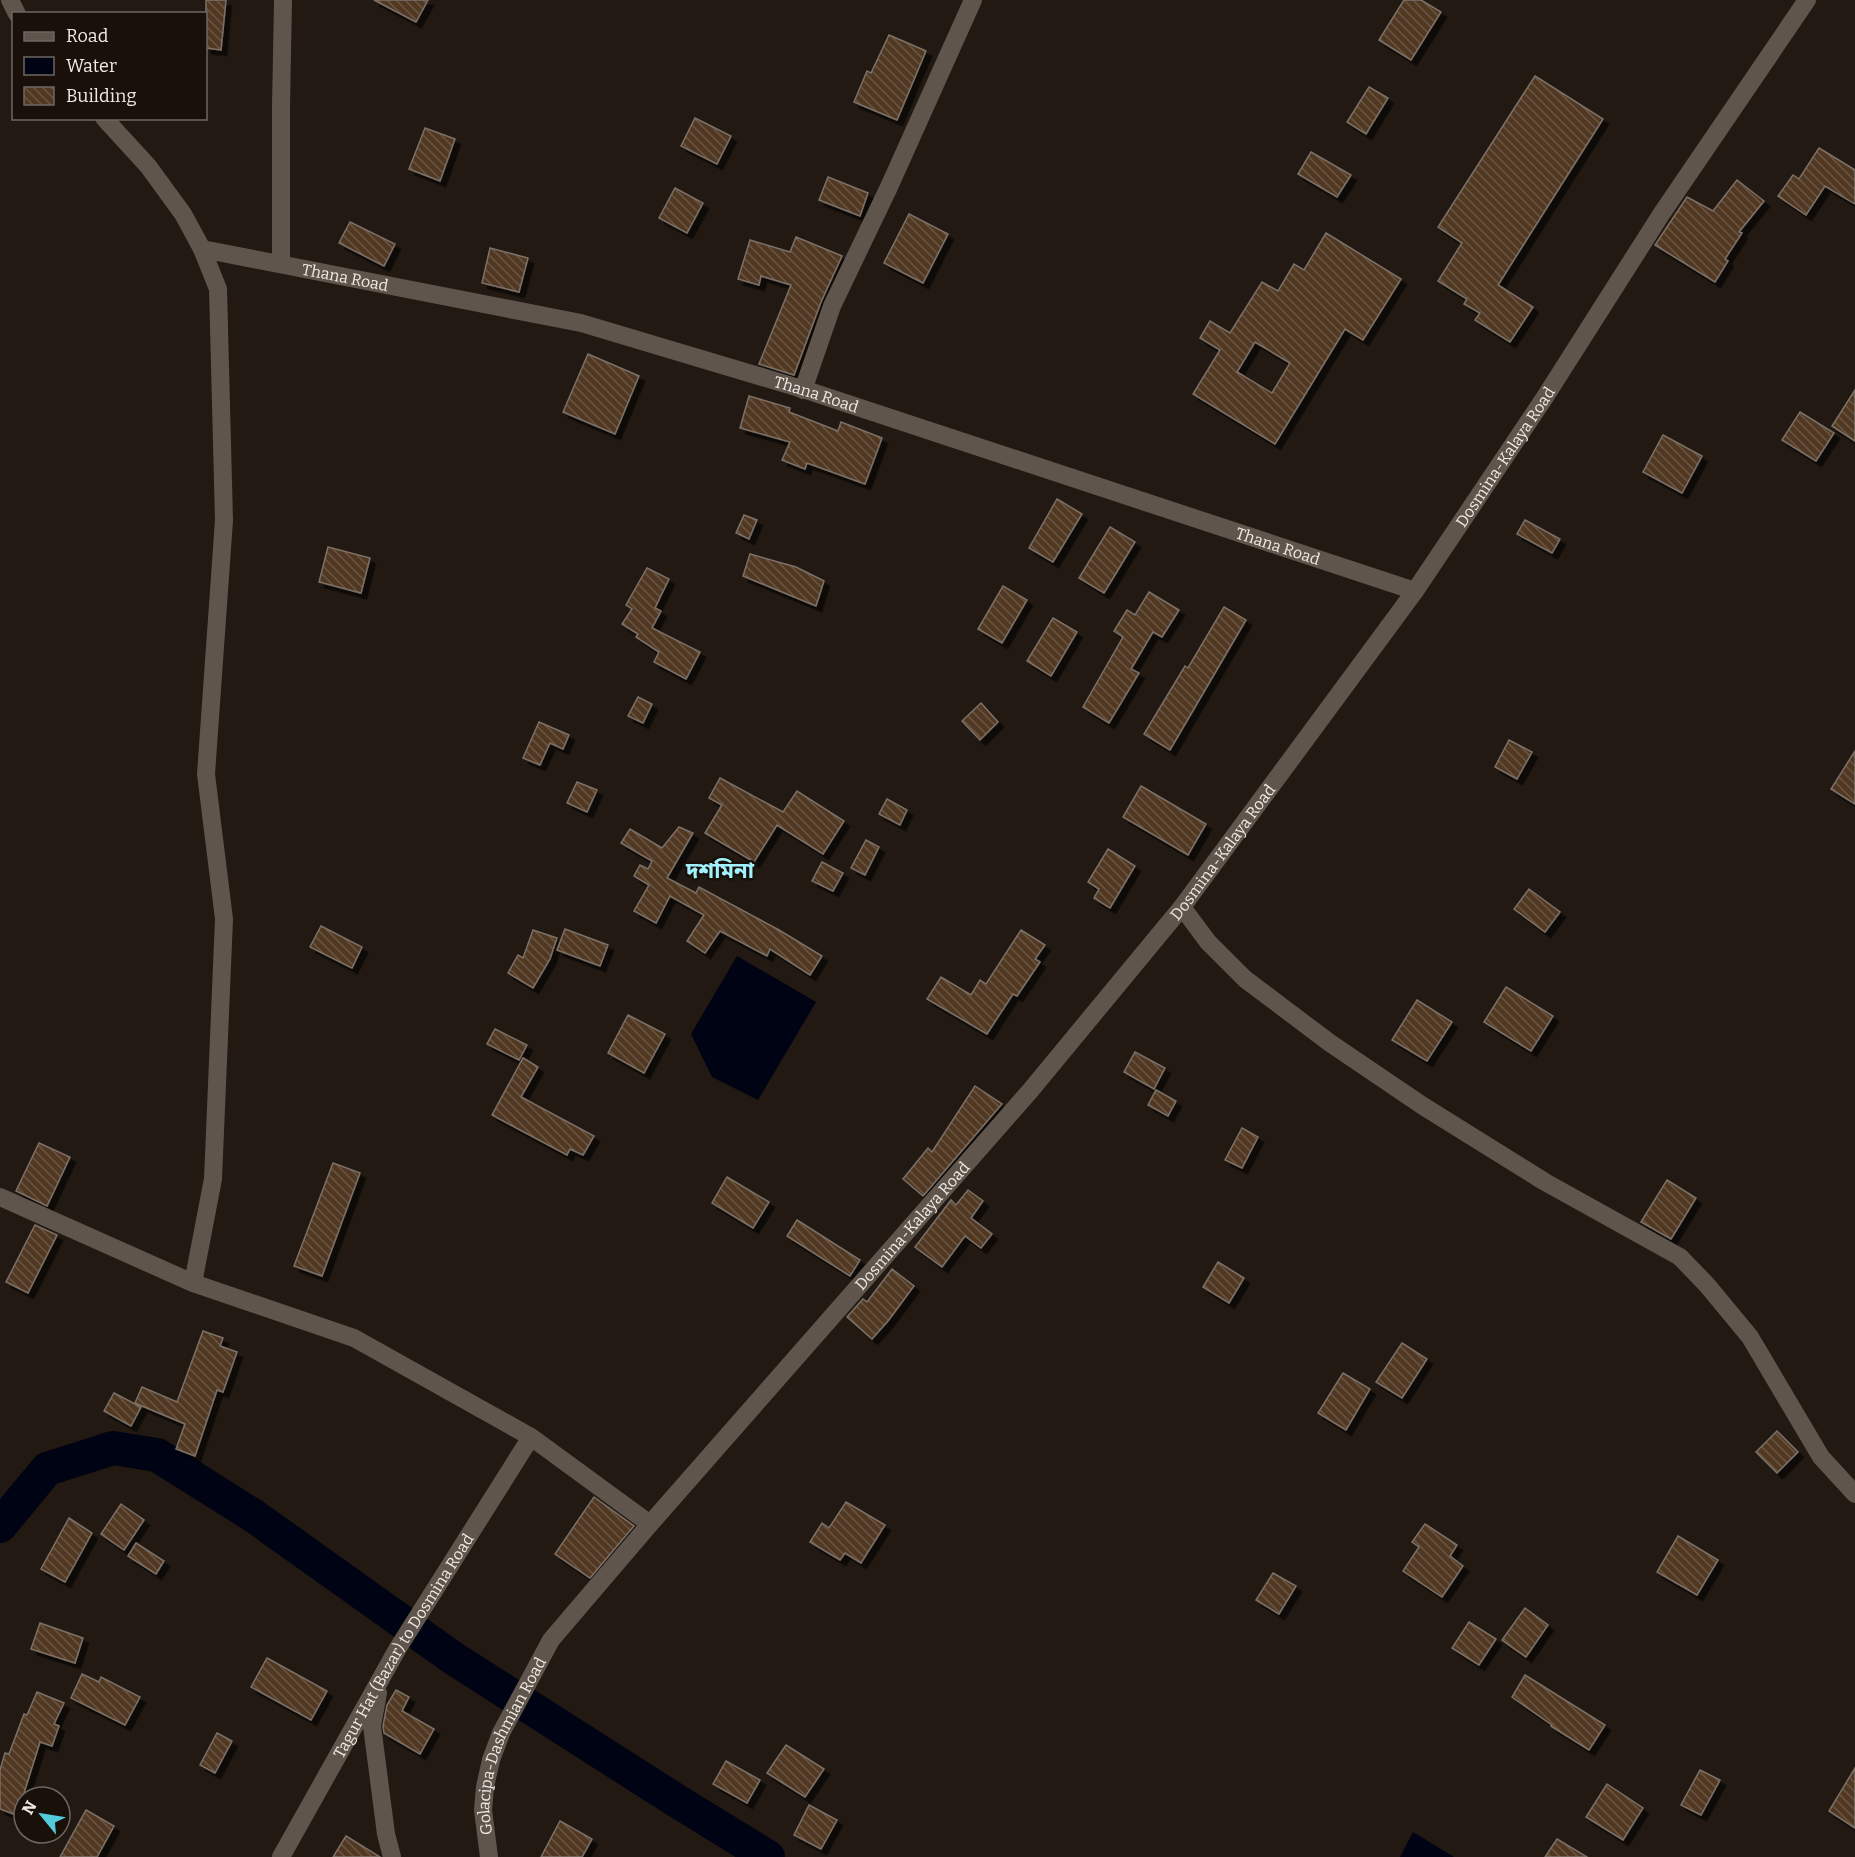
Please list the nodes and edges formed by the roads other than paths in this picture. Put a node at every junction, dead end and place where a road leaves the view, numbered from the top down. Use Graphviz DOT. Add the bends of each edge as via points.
graph roads {
  1 [pos="283,0"];
  2 [pos="973,0"];
  3 [pos="1807,0"];
  4 [pos="106,120"];
  5 [pos="202,249"];
  6 [pos="281,264"];
  7 [pos="804,390"];
  8 [pos="1415,591"];
  9 [pos="1182,907"];
  10 [pos="0,1197"];
  11 [pos="193,1283"];
  12 [pos="531,1437"];
  13 [pos="1855,1494"];
  14 [pos="650,1524"];
  15 [pos="551,1640"];
  16 [pos="380,1680"];
  17 [pos="281,1857"];
  18 [pos="392,1857"];
  19 [pos="489,1857"];
  1 -- 6 [label="street"];
  2 -- 7 [label="street" via="831,306"];
  3 -- 8 [label="street, Dosmina-Kalaya Road" via="1662,213"];
  4 -- 5 [label="street" via="148,166 183,214"];
  5 -- 6 [label="street, Thana Road"];
  5 -- 11 [label="street" via="218,289 224,520 206,774 224,919 213,1179"];
  6 -- 7 [label="street, Thana Road" via="581,323"];
  7 -- 8 [label="street, Thana Road"];
  8 -- 9 [label="street, Dosmina-Kalaya Road"];
  9 -- 13 [label="street" via="1208,942 1245,979 1330,1043 1545,1182 1680,1257 1750,1337 1821,1457"];
  9 -- 14 [label="street, Dosmina-Kalaya Road" via="1030,1091"];
  10 -- 11 [label="street"];
  11 -- 12 [label="street" via="354,1338"];
  12 -- 14 [label="street"];
  12 -- 16 [label="street, Tagur Hat (Bazar) to Dosmina Road"];
  14 -- 15 [label="street, Dosmina-Kalaya Road"];
  15 -- 19 [label="street, Golacipa-Dashmian Road" via="501,1733 491,1760 483,1810"];
  16 -- 17 [label="street, Tagur Hat (Bazar) to Dosmina Road"];
  16 -- 18 [label="street" via="372,1726"];
}
